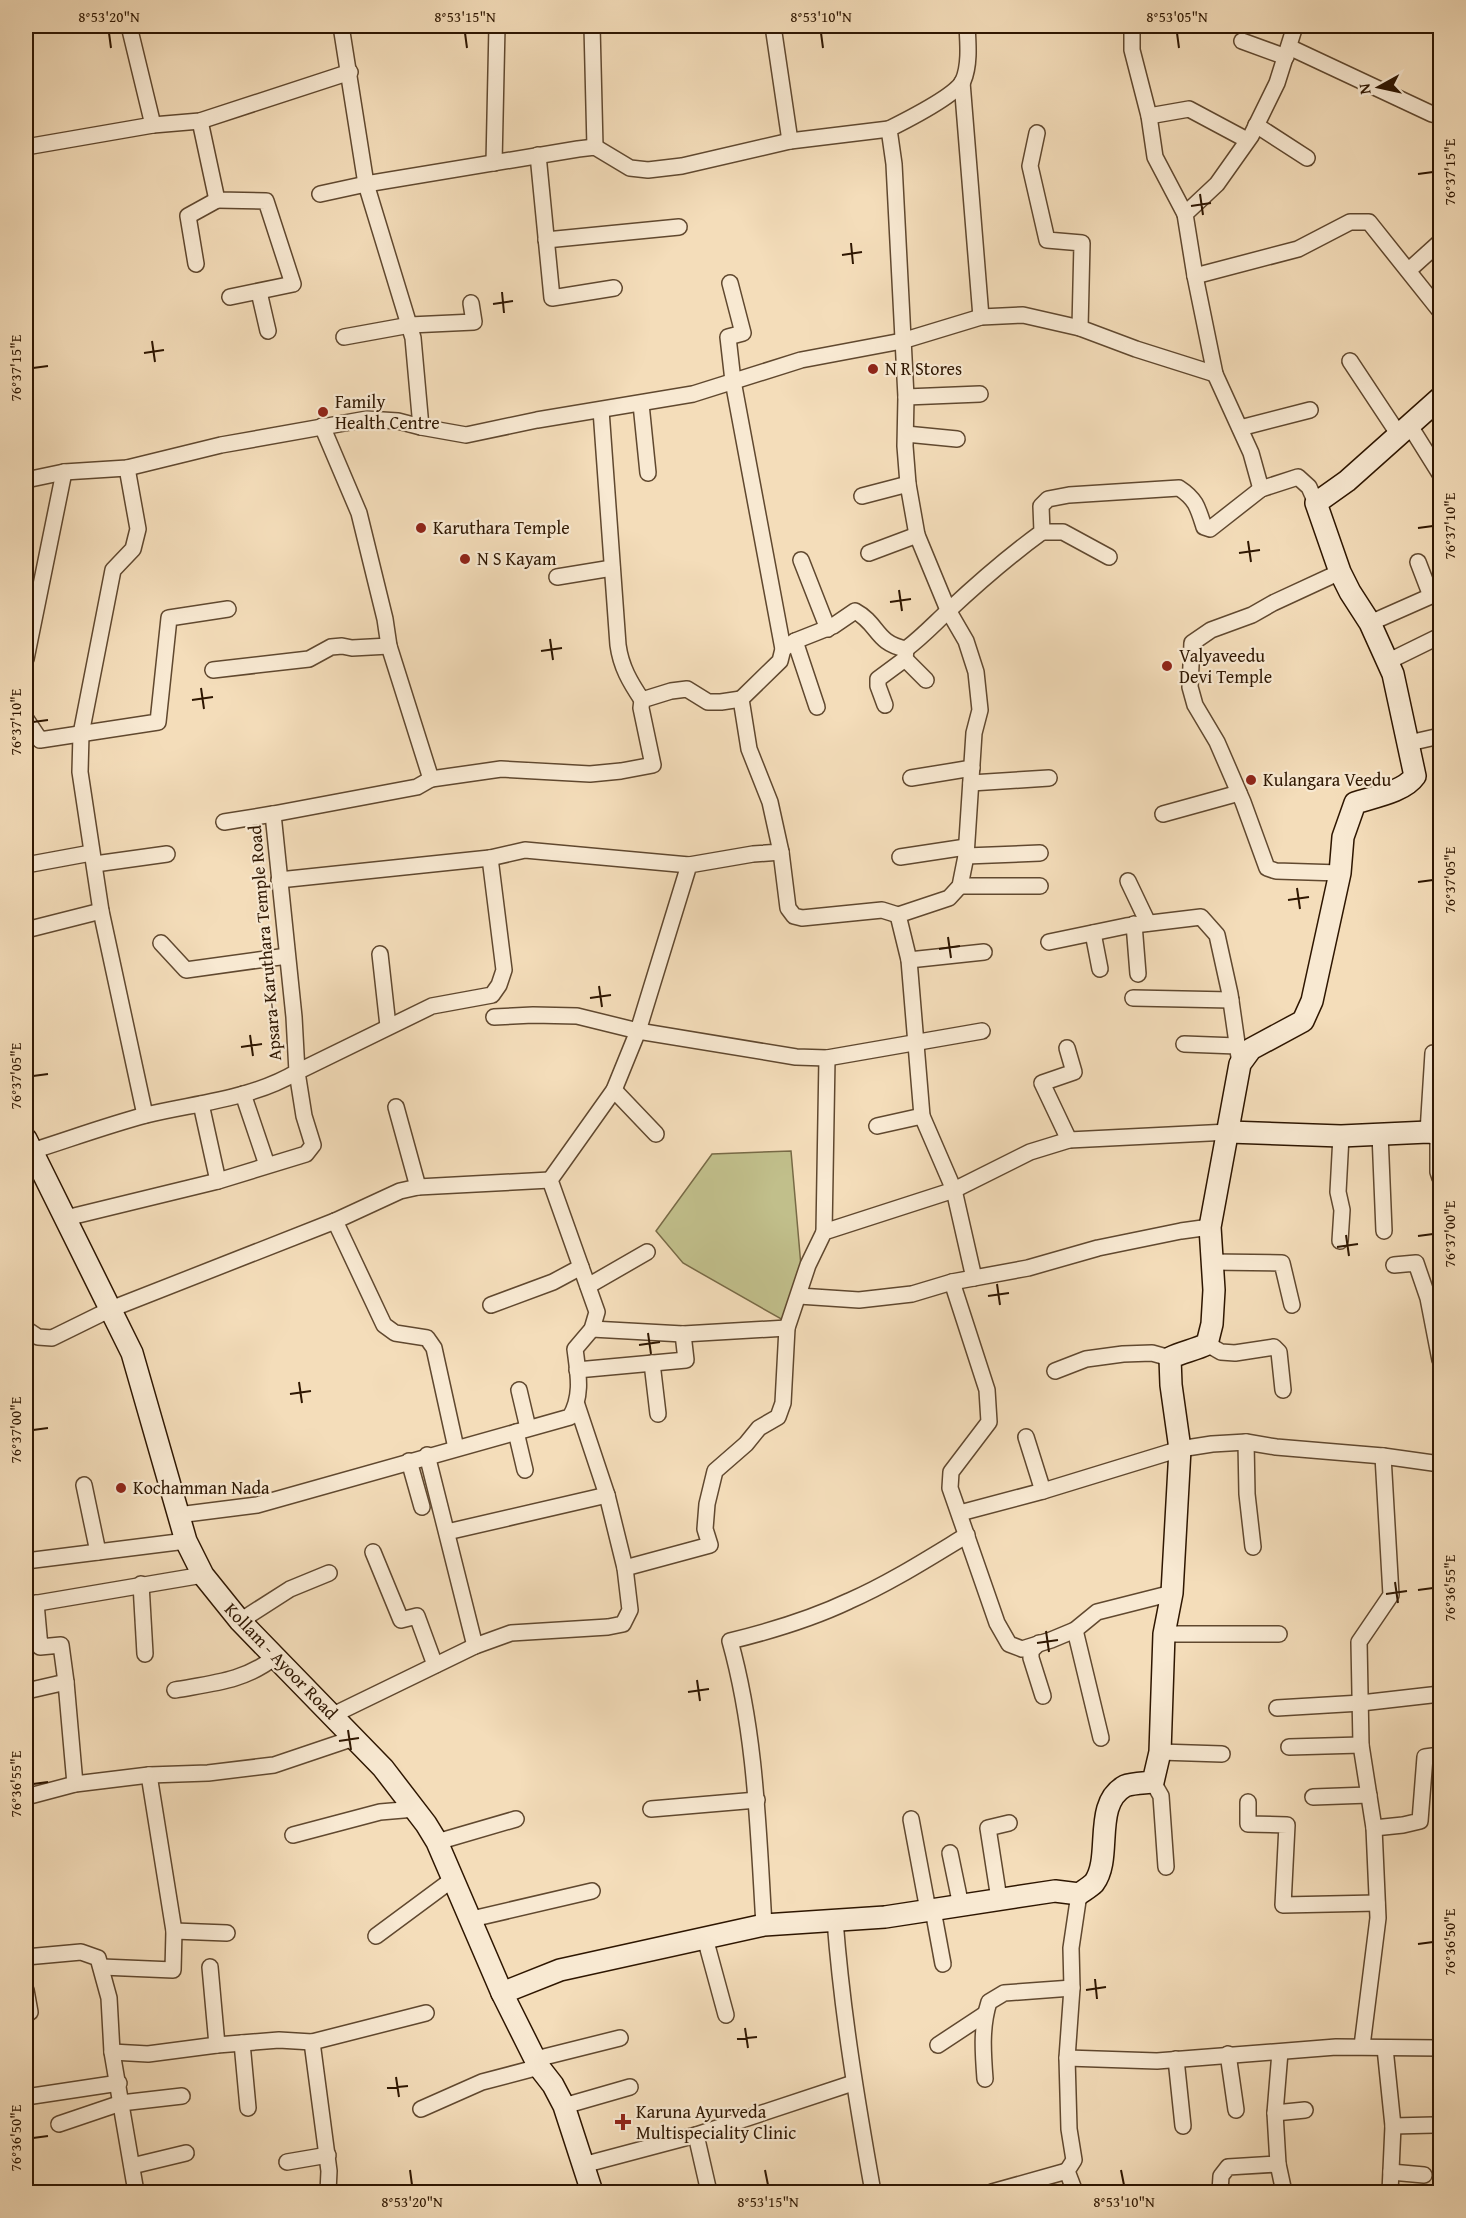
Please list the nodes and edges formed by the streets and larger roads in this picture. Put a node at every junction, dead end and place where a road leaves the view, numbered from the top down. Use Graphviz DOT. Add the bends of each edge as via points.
graph roads {
  1 [pos="129,26"];
  2 [pos="341,26"];
  3 [pos="497,26"];
  4 [pos="592,26"];
  5 [pos="773,26"];
  6 [pos="967,26"];
  7 [pos="1132,26"];
  8 [pos="1296,26"];
  9 [pos="1242,41"];
  10 [pos="1287,52"];
  11 [pos="350,72"];
  12 [pos="962,82"];
  13 [pos="1149,116"];
  14 [pos="1440,116"];
  15 [pos="200,121"];
  16 [pos="153,125"];
  17 [pos="1256,125"];
  18 [pos="889,129"];
  19 [pos="1037,133"];
  20 [pos="790,141"];
  21 [pos="1247,141"];
  22 [pos="26,147"];
  23 [pos="595,147"];
  24 [pos="538,155"];
  25 [pos="1307,158"];
  26 [pos="494,163"];
  27 [pos="366,184"];
  28 [pos="320,194"];
  29 [pos="218,200"];
  30 [pos="1185,214"];
  31 [pos="679,227"];
  32 [pos="546,240"];
  33 [pos="1440,242"];
  34 [pos="196,264"];
  35 [pos="1409,270"];
  36 [pos="1195,276"];
  37 [pos="730,283"];
  38 [pos="615,288"];
  39 [pos="259,292"];
  40 [pos="231,297"];
  41 [pos="471,303"];
  42 [pos="1440,311"];
  43 [pos="981,317"];
  44 [pos="410,325"];
  45 [pos="1080,328"];
  46 [pos="268,331"];
  47 [pos="344,337"];
  48 [pos="902,341"];
  49 [pos="1350,361"];
  50 [pos="1215,374"];
  51 [pos="733,381"];
  52 [pos="980,394"];
  53 [pos="906,397"];
  54 [pos="1440,398"];
  55 [pos="641,404"];
  56 [pos="601,410"];
  57 [pos="1311,410"];
  58 [pos="322,426"];
  59 [pos="421,427"];
  60 [pos="1240,428"];
  61 [pos="1405,430"];
  62 [pos="906,434"];
  63 [pos="957,439"];
  64 [pos="128,468"];
  65 [pos="64,472"];
  66 [pos="648,473"];
  67 [pos="1440,474"];
  68 [pos="26,480"];
  69 [pos="908,484"];
  70 [pos="1261,489"];
  71 [pos="862,496"];
  72 [pos="1316,503"];
  73 [pos="1042,532"];
  74 [pos="917,534"];
  75 [pos="868,553"];
  76 [pos="1109,557"];
  77 [pos="801,560"];
  78 [pos="1418,562"];
  79 [pos="612,568"];
  80 [pos="1340,572"];
  81 [pos="557,577"];
  82 [pos="228,609"];
  83 [pos="948,610"];
  84 [pos="1370,623"];
  85 [pos="828,629"];
  86 [pos="1440,636"];
  87 [pos="789,645"];
  88 [pos="388,646"];
  89 [pos="905,654"];
  90 [pos="26,659"];
  91 [pos="1387,662"];
  92 [pos="213,670"];
  93 [pos="926,680"];
  94 [pos="741,699"];
  95 [pos="642,700"];
  96 [pos="885,705"];
  97 [pos="817,707"];
  98 [pos="26,719"];
  99 [pos="81,734"];
  100 [pos="1440,736"];
  101 [pos="1409,743"];
  102 [pos="972,776"];
  103 [pos="911,778"];
  104 [pos="1049,778"];
  105 [pos="431,779"];
  106 [pos="1239,793"];
  107 [pos="273,814"];
  108 [pos="1163,814"];
  109 [pos="224,822"];
  110 [pos="966,851"];
  111 [pos="781,852"];
  112 [pos="1040,853"];
  113 [pos="167,854"];
  114 [pos="900,857"];
  115 [pos="490,858"];
  116 [pos="93,859"];
  117 [pos="26,865"];
  118 [pos="689,865"];
  119 [pos="1340,873"];
  120 [pos="279,880"];
  121 [pos="1128,880"];
  122 [pos="960,886"];
  123 [pos="1040,886"];
  124 [pos="101,911"];
  125 [pos="898,915"];
  126 [pos="1141,924"];
  127 [pos="26,930"];
  128 [pos="1093,933"];
  129 [pos="1049,942"];
  130 [pos="161,943"];
  131 [pos="984,952"];
  132 [pos="380,954"];
  133 [pos="287,956"];
  134 [pos="909,960"];
  135 [pos="1100,969"];
  136 [pos="1138,974"];
  137 [pos="1133,998"];
  138 [pos="1231,1000"];
  139 [pos="494,1017"];
  140 [pos="388,1026"];
  141 [pos="638,1031"];
  142 [pos="982,1031"];
  143 [pos="914,1044"];
  144 [pos="1184,1044"];
  145 [pos="1066,1048"];
  146 [pos="1433,1053"];
  147 [pos="1239,1055"];
  148 [pos="826,1058"];
  149 [pos="297,1072"];
  150 [pos="614,1090"];
  151 [pos="243,1094"];
  152 [pos="201,1104"];
  153 [pos="396,1107"];
  154 [pos="146,1115"];
  155 [pos="922,1116"];
  156 [pos="877,1125"];
  157 [pos="1229,1132"];
  158 [pos="656,1134"];
  159 [pos="1380,1134"];
  160 [pos="1436,1134"];
  161 [pos="1341,1136"];
  162 [pos="1070,1140"];
  163 [pos="29,1145"];
  164 [pos="267,1165"];
  165 [pos="1440,1178"];
  166 [pos="550,1180"];
  167 [pos="218,1181"];
  168 [pos="418,1187"];
  169 [pos="954,1191"];
  170 [pos="66,1218"];
  171 [pos="335,1221"];
  172 [pos="1210,1227"];
  173 [pos="1384,1231"];
  174 [pos="824,1232"];
  175 [pos="1340,1241"];
  176 [pos="647,1252"];
  177 [pos="1211,1262"];
  178 [pos="1394,1265"];
  179 [pos="581,1267"];
  180 [pos="974,1278"];
  181 [pos="952,1282"];
  182 [pos="588,1286"];
  183 [pos="799,1296"];
  184 [pos="491,1305"];
  185 [pos="1292,1305"];
  186 [pos="111,1310"];
  187 [pos="787,1328"];
  188 [pos="592,1329"];
  189 [pos="683,1334"];
  190 [pos="30,1336"];
  191 [pos="1207,1344"];
  192 [pos="1170,1358"];
  193 [pos="1440,1360"];
  194 [pos="652,1363"];
  195 [pos="577,1370"];
  196 [pos="1055,1371"];
  197 [pos="519,1390"];
  198 [pos="1283,1390"];
  199 [pos="577,1405"];
  200 [pos="658,1414"];
  201 [pos="522,1430"];
  202 [pos="1026,1437"];
  203 [pos="1246,1442"];
  204 [pos="456,1448"];
  205 [pos="1180,1449"];
  206 [pos="428,1455"];
  207 [pos="1383,1456"];
  208 [pos="409,1461"];
  209 [pos="1440,1464"];
  210 [pos="525,1470"];
  211 [pos="84,1485"];
  212 [pos="1043,1491"];
  213 [pos="607,1495"];
  214 [pos="422,1507"];
  215 [pos="960,1513"];
  216 [pos="178,1515"];
  217 [pos="447,1532"];
  218 [pos="967,1535"];
  219 [pos="186,1541"];
  220 [pos="1253,1546"];
  221 [pos="98,1552"];
  222 [pos="373,1552"];
  223 [pos="26,1561"];
  224 [pos="625,1568"];
  225 [pos="329,1573"];
  226 [pos="203,1575"];
  227 [pos="141,1584"];
  228 [pos="1172,1593"];
  229 [pos="31,1604"];
  230 [pos="240,1621"];
  231 [pos="1075,1630"];
  232 [pos="1164,1634"];
  233 [pos="1279,1634"];
  234 [pos="1039,1642"];
  235 [pos="475,1646"];
  236 [pos="145,1654"];
  237 [pos="275,1657"];
  238 [pos="435,1665"];
  239 [pos="66,1682"];
  240 [pos="31,1690"];
  241 [pos="175,1690"];
  242 [pos="1440,1694"];
  243 [pos="1043,1696"];
  244 [pos="1360,1703"];
  245 [pos="1277,1708"];
  246 [pos="333,1715"];
  247 [pos="354,1738"];
  248 [pos="1101,1738"];
  249 [pos="1361,1745"];
  250 [pos="1289,1747"];
  251 [pos="1160,1752"];
  252 [pos="1222,1754"];
  253 [pos="1440,1755"];
  254 [pos="149,1775"];
  255 [pos="1153,1782"];
  256 [pos="75,1784"];
  257 [pos="1369,1795"];
  258 [pos="26,1797"];
  259 [pos="1313,1797"];
  260 [pos="757,1800"];
  261 [pos="1248,1802"];
  262 [pos="415,1809"];
  263 [pos="651,1809"];
  264 [pos="516,1818"];
  265 [pos="911,1819"];
  266 [pos="1009,1823"];
  267 [pos="1374,1828"];
  268 [pos="293,1835"];
  269 [pos="438,1842"];
  270 [pos="951,1853"];
  271 [pos="1167,1867"];
  272 [pos="453,1879"];
  273 [pos="592,1891"];
  274 [pos="1079,1894"];
  275 [pos="999,1899"];
  276 [pos="1377,1903"];
  277 [pos="961,1906"];
  278 [pos="930,1910"];
  279 [pos="472,1919"];
  280 [pos="835,1920"];
  281 [pos="764,1925"];
  282 [pos="174,1931"];
  283 [pos="227,1933"];
  284 [pos="376,1936"];
  285 [pos="705,1938"];
  286 [pos="26,1957"];
  287 [pos="943,1964"];
  288 [pos="102,1967"];
  289 [pos="210,1967"];
  290 [pos="1072,1988"];
  291 [pos="26,1990"];
  292 [pos="502,1993"];
  293 [pos="426,2013"];
  294 [pos="985,2014"];
  295 [pos="26,2015"];
  296 [pos="726,2015"];
  297 [pos="620,2038"];
  298 [pos="312,2042"];
  299 [pos="242,2043"];
  300 [pos="217,2045"];
  301 [pos="938,2045"];
  302 [pos="1362,2046"];
  303 [pos="1385,2048"];
  304 [pos="1440,2048"];
  305 [pos="112,2052"];
  306 [pos="1280,2052"];
  307 [pos="1228,2054"];
  308 [pos="1067,2058"];
  309 [pos="1176,2059"];
  310 [pos="537,2063"];
  311 [pos="985,2079"];
  312 [pos="119,2083"];
  313 [pos="853,2083"];
  314 [pos="630,2086"];
  315 [pos="182,2096"];
  316 [pos="26,2097"];
  317 [pos="122,2103"];
  318 [pos="564,2106"];
  319 [pos="249,2108"];
  320 [pos="421,2109"];
  321 [pos="1236,2110"];
  322 [pos="1305,2110"];
  323 [pos="1275,2113"];
  324 [pos="59,2124"];
  325 [pos="1434,2125"];
  326 [pos="1184,2126"];
  327 [pos="1393,2126"];
  328 [pos="696,2135"];
  329 [pos="186,2153"];
  330 [pos="328,2155"];
  331 [pos="287,2162"];
  332 [pos="1278,2164"];
  333 [pos="132,2166"];
  334 [pos="583,2166"];
  335 [pos="1068,2171"];
  336 [pos="1391,2172"];
  337 [pos="1424,2175"];
  338 [pos="136,2193"];
  339 [pos="328,2193"];
  340 [pos="592,2193"];
  341 [pos="709,2193"];
  342 [pos="873,2193"];
  343 [pos="992,2193"];
  344 [pos="1075,2193"];
  345 [pos="1220,2193"];
  346 [pos="1284,2193"];
  347 [pos="1390,2193"];
  1 -- 16 [label="street"];
  2 -- 11 [label="street"];
  3 -- 26 [label="street"];
  4 -- 23 [label="street"];
  5 -- 20 [label="street"];
  6 -- 12 [label="street" via="968,52"];
  7 -- 13 [label="street" via="1132,50"];
  8 -- 10 [label="street"];
  9 -- 10 [label="street"];
  10 -- 14 [label="street"];
  10 -- 17 [label="street"];
  11 -- 15 [label="street"];
  11 -- 27 [label="street"];
  12 -- 18 [label="street" via="932,107"];
  12 -- 43 [label="street"];
  13 -- 21 [label="street" via="1189,109"];
  13 -- 30 [label="street" via="1155,157"];
  15 -- 16 [label="street"];
  15 -- 29 [label="street"];
  16 -- 22 [label="street"];
  17 -- 21 [label="street"];
  17 -- 25 [label="street"];
  18 -- 20 [label="street"];
  18 -- 48 [label="street"];
  19 -- 45 [label="street" via="1030,166 1047,240 1082,243"];
  20 -- 23 [label="street" via="648,170 630,168"];
  21 -- 30 [label="street" via="1217,184"];
  23 -- 24 [label="street"];
  24 -- 26 [label="street"];
  24 -- 32 [label="street"];
  26 -- 27 [label="street"];
  27 -- 28 [label="street"];
  27 -- 44 [label="street"];
  29 -- 34 [label="street" via="188,216"];
  29 -- 39 [label="street" via="266,201 293,284"];
  30 -- 36 [label="street"];
  31 -- 32 [label="street"];
  32 -- 38 [label="street" via="552,298"];
  33 -- 35 [label="street"];
  35 -- 36 [label="street" via="1369,222 1350,222 1298,249"];
  35 -- 42 [label="street"];
  36 -- 50 [label="street"];
  37 -- 51 [label="street" via="743,333 728,337"];
  39 -- 40 [label="street"];
  39 -- 46 [label="street"];
  41 -- 44 [label="street" via="474,322"];
  43 -- 45 [label="street" via="1023,315"];
  43 -- 48 [label="street"];
  44 -- 47 [label="street"];
  44 -- 59 [label="street"];
  45 -- 50 [label="street"];
  48 -- 51 [label="street" via="801,360"];
  48 -- 53 [label="street"];
  49 -- 61 [label="street"];
  50 -- 60 [label="street"];
  51 -- 55 [label="street"];
  51 -- 87 [label="street"];
  52 -- 53 [label="street"];
  53 -- 62 [label="street"];
  54 -- 61 [label="street"];
  55 -- 56 [label="street"];
  55 -- 66 [label="street"];
  56 -- 59 [label="street" via="466,435"];
  56 -- 79 [label="street"];
  57 -- 60 [label="street"];
  58 -- 59 [label="street" via="367,419"];
  58 -- 64 [label="street"];
  58 -- 88 [label="street" via="359,513"];
  60 -- 70 [label="street"];
  61 -- 67 [label="street"];
  61 -- 72 [label="street"];
  62 -- 63 [label="street"];
  62 -- 69 [label="street"];
  64 -- 65 [label="street"];
  64 -- 99 [label="street" via="138,529 133,549 113,570"];
  65 -- 68 [label="street"];
  65 -- 90 [label="street"];
  69 -- 71 [label="street"];
  69 -- 74 [label="street"];
  70 -- 72 [label="street" via="1298,477 1309,487"];
  70 -- 73 [label="street" via="1210,529 1204,527 1191,496 1179,488 1048,499 1041,506"];
  72 -- 80 [label="street"];
  73 -- 76 [label="street" via="1063,532"];
  73 -- 83 [label="street"];
  74 -- 75 [label="street"];
  74 -- 83 [label="street"];
  77 -- 85 [label="street"];
  78 -- 84 [label="street" via="1431,596"];
  79 -- 81 [label="street"];
  79 -- 95 [label="street" via="621,661 627,679"];
  80 -- 84 [label="street"];
  80 -- 106 [label="street" via="1252,615 1211,630 1192,643 1190,687"];
  82 -- 99 [label="street" via="169,618 158,722"];
  83 -- 89 [label="street"];
  83 -- 102 [label="street" via="966,641 975,672 980,710 974,733"];
  84 -- 91 [label="street"];
  85 -- 87 [label="street"];
  85 -- 89 [label="street" via="855,611 867,617 878,636"];
  86 -- 91 [label="street"];
  87 -- 94 [label="street" via="780,661"];
  87 -- 97 [label="street"];
  88 -- 92 [label="street" via="331,647 309,659"];
  88 -- 105 [label="street"];
  89 -- 93 [label="street"];
  89 -- 96 [label="street" via="878,679"];
  91 -- 101 [label="street"];
  94 -- 95 [label="street" via="708,702 687,689"];
  94 -- 111 [label="street" via="749,749 770,802"];
  95 -- 105 [label="street, Apsara-Karuthara Temple Road" via="653,765 590,774 501,769"];
  98 -- 99 [label="street" via="40,740"];
  99 -- 116 [label="street" via="80,772"];
  100 -- 101 [label="street"];
  101 -- 119 [label="street" via="1415,776 1392,791 1355,803 1343,837"];
  102 -- 103 [label="street"];
  102 -- 104 [label="street"];
  102 -- 110 [label="street"];
  105 -- 107 [label="street, Apsara-Karuthara Temple Road" via="417,787"];
  106 -- 108 [label="street"];
  106 -- 119 [label="street" via="1267,868"];
  107 -- 109 [label="street"];
  107 -- 120 [label="street, Apsara-Karuthara Temple Road"];
  110 -- 112 [label="street"];
  110 -- 114 [label="street"];
  110 -- 122 [label="street"];
  111 -- 118 [label="street"];
  111 -- 125 [label="street" via="788,908 794,916 882,910"];
  113 -- 116 [label="street"];
  115 -- 118 [label="street" via="525,850"];
  115 -- 120 [label="street"];
  115 -- 140 [label="street" via="504,970 499,985 492,995 432,1006"];
  116 -- 117 [label="street"];
  116 -- 124 [label="street"];
  118 -- 141 [label="street"];
  119 -- 147 [label="street" via="1312,1001 1303,1021"];
  120 -- 133 [label="street, Apsara-Karuthara Temple Road"];
  121 -- 126 [label="street"];
  122 -- 123 [label="street"];
  122 -- 125 [label="street" via="949,898"];
  124 -- 127 [label="street"];
  124 -- 154 [label="street"];
  125 -- 134 [label="street"];
  126 -- 128 [label="street"];
  126 -- 136 [label="street"];
  126 -- 138 [label="street" via="1201,917 1217,935"];
  128 -- 129 [label="street"];
  128 -- 135 [label="street"];
  130 -- 133 [label="street" via="186,970"];
  131 -- 134 [label="street"];
  132 -- 140 [label="street"];
  133 -- 149 [label="street, Apsara-Karuthara Temple Road"];
  134 -- 143 [label="street"];
  137 -- 138 [label="street"];
  138 -- 147 [label="street"];
  139 -- 141 [label="street" via="578,1016"];
  140 -- 149 [label="street"];
  141 -- 148 [label="street" via="796,1057"];
  141 -- 150 [label="street"];
  142 -- 143 [label="street"];
  143 -- 148 [label="street"];
  143 -- 155 [label="street"];
  144 -- 147 [label="street"];
  145 -- 162 [label="street" via="1074,1072 1042,1083"];
  146 -- 160 [label="street"];
  147 -- 157 [label="street"];
  148 -- 174 [label="street"];
  149 -- 151 [label="street, Apsara-Karuthara Temple Road"];
  149 -- 164 [label="street" via="313,1145 306,1154"];
  150 -- 158 [label="street"];
  150 -- 166 [label="street"];
  151 -- 152 [label="street, Apsara-Karuthara Temple Road"];
  151 -- 164 [label="street"];
  152 -- 154 [label="street, Apsara-Karuthara Temple Road"];
  152 -- 167 [label="street"];
  153 -- 168 [label="street"];
  154 -- 163 [label="street, Apsara-Karuthara Temple Road"];
  155 -- 156 [label="street"];
  155 -- 169 [label="street"];
  157 -- 161 [label="street"];
  157 -- 162 [label="street"];
  157 -- 172 [label="street"];
  159 -- 160 [label="street"];
  159 -- 161 [label="street"];
  159 -- 173 [label="street"];
  160 -- 165 [label="street"];
  161 -- 175 [label="street"];
  162 -- 169 [label="street" via="1030,1152"];
  163 -- 170 [label="street, Kollam - Ayoor Road"];
  164 -- 167 [label="street"];
  166 -- 168 [label="street"];
  166 -- 179 [label="street"];
  167 -- 170 [label="street"];
  168 -- 171 [label="street" via="400,1191"];
  169 -- 174 [label="street"];
  169 -- 180 [label="street"];
  170 -- 186 [label="street, Kollam - Ayoor Road"];
  171 -- 186 [label="street"];
  171 -- 204 [label="street" via="384,1325 395,1333 427,1338 434,1348"];
  172 -- 177 [label="street"];
  172 -- 180 [label="street" via="1098,1248 1028,1269"];
  174 -- 183 [label="street"];
  176 -- 182 [label="street"];
  177 -- 185 [label="street" via="1282,1263"];
  177 -- 191 [label="street" via="1212,1324"];
  178 -- 193 [label="street" via="1416,1263 1428,1298"];
  179 -- 182 [label="street"];
  179 -- 184 [label="street"];
  180 -- 181 [label="street"];
  181 -- 183 [label="street" via="912,1294 859,1300"];
  181 -- 215 [label="street" via="987,1390 989,1422 951,1472 951,1488"];
  182 -- 188 [label="street" via="597,1312"];
  183 -- 187 [label="street"];
  186 -- 190 [label="street" via="52,1338"];
  186 -- 216 [label="street, Kollam - Ayoor Road" via="132,1353"];
  187 -- 189 [label="street"];
  187 -- 224 [label="street" via="783,1403 778,1417 759,1428 716,1471 707,1503 705,1529 710,1545"];
  188 -- 189 [label="street"];
  188 -- 195 [label="street" via="575,1349"];
  189 -- 194 [label="street" via="686,1360"];
  191 -- 192 [label="street"];
  191 -- 198 [label="street" via="1221,1352 1235,1353 1274,1347 1280,1352"];
  192 -- 196 [label="street" via="1152,1353 1123,1354 1086,1359"];
  192 -- 205 [label="street"];
  194 -- 195 [label="street"];
  194 -- 200 [label="street"];
  195 -- 199 [label="street"];
  197 -- 201 [label="street"];
  199 -- 201 [label="street" via="570,1417"];
  199 -- 213 [label="street"];
  201 -- 204 [label="street"];
  201 -- 210 [label="street"];
  202 -- 212 [label="street"];
  203 -- 205 [label="street"];
  203 -- 207 [label="street"];
  203 -- 220 [label="street"];
  204 -- 206 [label="street"];
  205 -- 212 [label="street"];
  205 -- 228 [label="street"];
  206 -- 208 [label="street"];
  206 -- 217 [label="street"];
  207 -- 209 [label="street"];
  207 -- 244 [label="street" via="1391,1595 1359,1642"];
  208 -- 214 [label="street"];
  208 -- 216 [label="street" via="257,1505"];
  211 -- 221 [label="street"];
  212 -- 215 [label="street"];
  213 -- 217 [label="street"];
  213 -- 224 [label="street"];
  215 -- 218 [label="street"];
  216 -- 219 [label="street, Kollam - Ayoor Road"];
  217 -- 235 [label="street"];
  218 -- 234 [label="street" via="1008,1644 1022,1648"];
  218 -- 260 [label="street" via="850,1601 777,1629 730,1641 744,1696"];
  219 -- 221 [label="street"];
  219 -- 226 [label="street, Kollam - Ayoor Road"];
  221 -- 223 [label="street"];
  222 -- 238 [label="street" via="401,1620 417,1616"];
  224 -- 235 [label="street" via="630,1610 622,1624 511,1633"];
  225 -- 230 [label="street" via="290,1589"];
  226 -- 227 [label="street"];
  226 -- 230 [label="street, Kollam - Ayoor Road"];
  227 -- 229 [label="street"];
  227 -- 236 [label="street"];
  228 -- 231 [label="street" via="1097,1611"];
  228 -- 232 [label="street"];
  229 -- 239 [label="street" via="40,1647 62,1645"];
  230 -- 237 [label="street, Kollam - Ayoor Road"];
  231 -- 234 [label="street"];
  231 -- 248 [label="street"];
  232 -- 233 [label="street"];
  232 -- 251 [label="street"];
  234 -- 243 [label="street" via="1031,1651 1031,1658"];
  235 -- 238 [label="street"];
  237 -- 241 [label="street" via="249,1673"];
  237 -- 246 [label="street, Kollam - Ayoor Road"];
  238 -- 246 [label="street"];
  239 -- 240 [label="street"];
  239 -- 256 [label="street"];
  242 -- 244 [label="street"];
  244 -- 245 [label="street"];
  244 -- 249 [label="street"];
  246 -- 247 [label="street, Kollam - Ayoor Road"];
  247 -- 254 [label="street" via="274,1765"];
  247 -- 262 [label="street, Kollam - Ayoor Road"];
  249 -- 250 [label="street"];
  249 -- 257 [label="street"];
  251 -- 252 [label="street"];
  251 -- 255 [label="street"];
  253 -- 267 [label="street" via="1425,1757 1420,1821"];
  254 -- 256 [label="street"];
  254 -- 282 [label="street"];
  255 -- 271 [label="street" via="1161,1796"];
  255 -- 274 [label="street" via="1125,1786 1113,1797 1095,1882"];
  256 -- 258 [label="street"];
  257 -- 259 [label="street"];
  257 -- 267 [label="street"];
  260 -- 263 [label="street"];
  260 -- 281 [label="street"];
  261 -- 276 [label="street" via="1248,1824 1287,1826 1283,1905"];
  262 -- 268 [label="street" via="380,1812"];
  262 -- 269 [label="street, Kollam - Ayoor Road"];
  264 -- 269 [label="street"];
  265 -- 278 [label="street"];
  266 -- 275 [label="street" via="988,1828"];
  267 -- 276 [label="street"];
  269 -- 272 [label="street, Kollam - Ayoor Road"];
  270 -- 277 [label="street"];
  272 -- 279 [label="street, Kollam - Ayoor Road"];
  272 -- 284 [label="street"];
  273 -- 279 [label="street"];
  274 -- 275 [label="street" via="1055,1891"];
  274 -- 290 [label="street" via="1071,1948"];
  275 -- 277 [label="street"];
  276 -- 302 [label="street"];
  277 -- 278 [label="street"];
  278 -- 280 [label="street"];
  278 -- 287 [label="street"];
  279 -- 292 [label="street, Kollam - Ayoor Road"];
  280 -- 281 [label="street"];
  280 -- 313 [label="street"];
  281 -- 285 [label="street"];
  282 -- 283 [label="street"];
  282 -- 288 [label="street" via="173,1970"];
  285 -- 292 [label="street" via="561,1970"];
  285 -- 296 [label="street"];
  286 -- 288 [label="street" via="81,1952 98,1958"];
  288 -- 305 [label="street"];
  289 -- 300 [label="street"];
  290 -- 294 [label="street" via="1004,1993 989,2002"];
  290 -- 308 [label="street"];
  291 -- 295 [label="street" via="30,2012"];
  292 -- 310 [label="street, Kollam - Ayoor Road"];
  293 -- 298 [label="street"];
  294 -- 301 [label="street"];
  294 -- 311 [label="street"];
  297 -- 310 [label="street"];
  298 -- 299 [label="street"];
  298 -- 330 [label="street"];
  299 -- 300 [label="street"];
  299 -- 319 [label="street"];
  300 -- 305 [label="street" via="148,2054"];
  302 -- 303 [label="street"];
  302 -- 306 [label="street"];
  303 -- 304 [label="street"];
  303 -- 327 [label="street"];
  305 -- 312 [label="street"];
  306 -- 307 [label="street"];
  306 -- 323 [label="street"];
  307 -- 309 [label="street"];
  307 -- 321 [label="street"];
  308 -- 309 [label="street"];
  308 -- 335 [label="street" via="1074,2160"];
  309 -- 326 [label="street"];
  310 -- 318 [label="street, Kollam - Ayoor Road"];
  310 -- 320 [label="street"];
  312 -- 316 [label="street"];
  312 -- 317 [label="street"];
  313 -- 328 [label="street"];
  313 -- 342 [label="street"];
  314 -- 318 [label="street"];
  315 -- 317 [label="street"];
  317 -- 324 [label="street"];
  317 -- 333 [label="street"];
  318 -- 334 [label="street, Kollam - Ayoor Road"];
  322 -- 323 [label="street"];
  323 -- 332 [label="street"];
  325 -- 327 [label="street"];
  327 -- 336 [label="street"];
  328 -- 334 [label="street"];
  328 -- 341 [label="street"];
  329 -- 333 [label="street"];
  330 -- 331 [label="street"];
  330 -- 339 [label="street"];
  332 -- 345 [label="street" via="1228,2167 1221,2176"];
  332 -- 346 [label="street"];
  333 -- 338 [label="street"];
  334 -- 340 [label="street, Kollam - Ayoor Road"];
  335 -- 343 [label="street"];
  335 -- 344 [label="street"];
  336 -- 337 [label="street"];
  336 -- 347 [label="street"];
}
